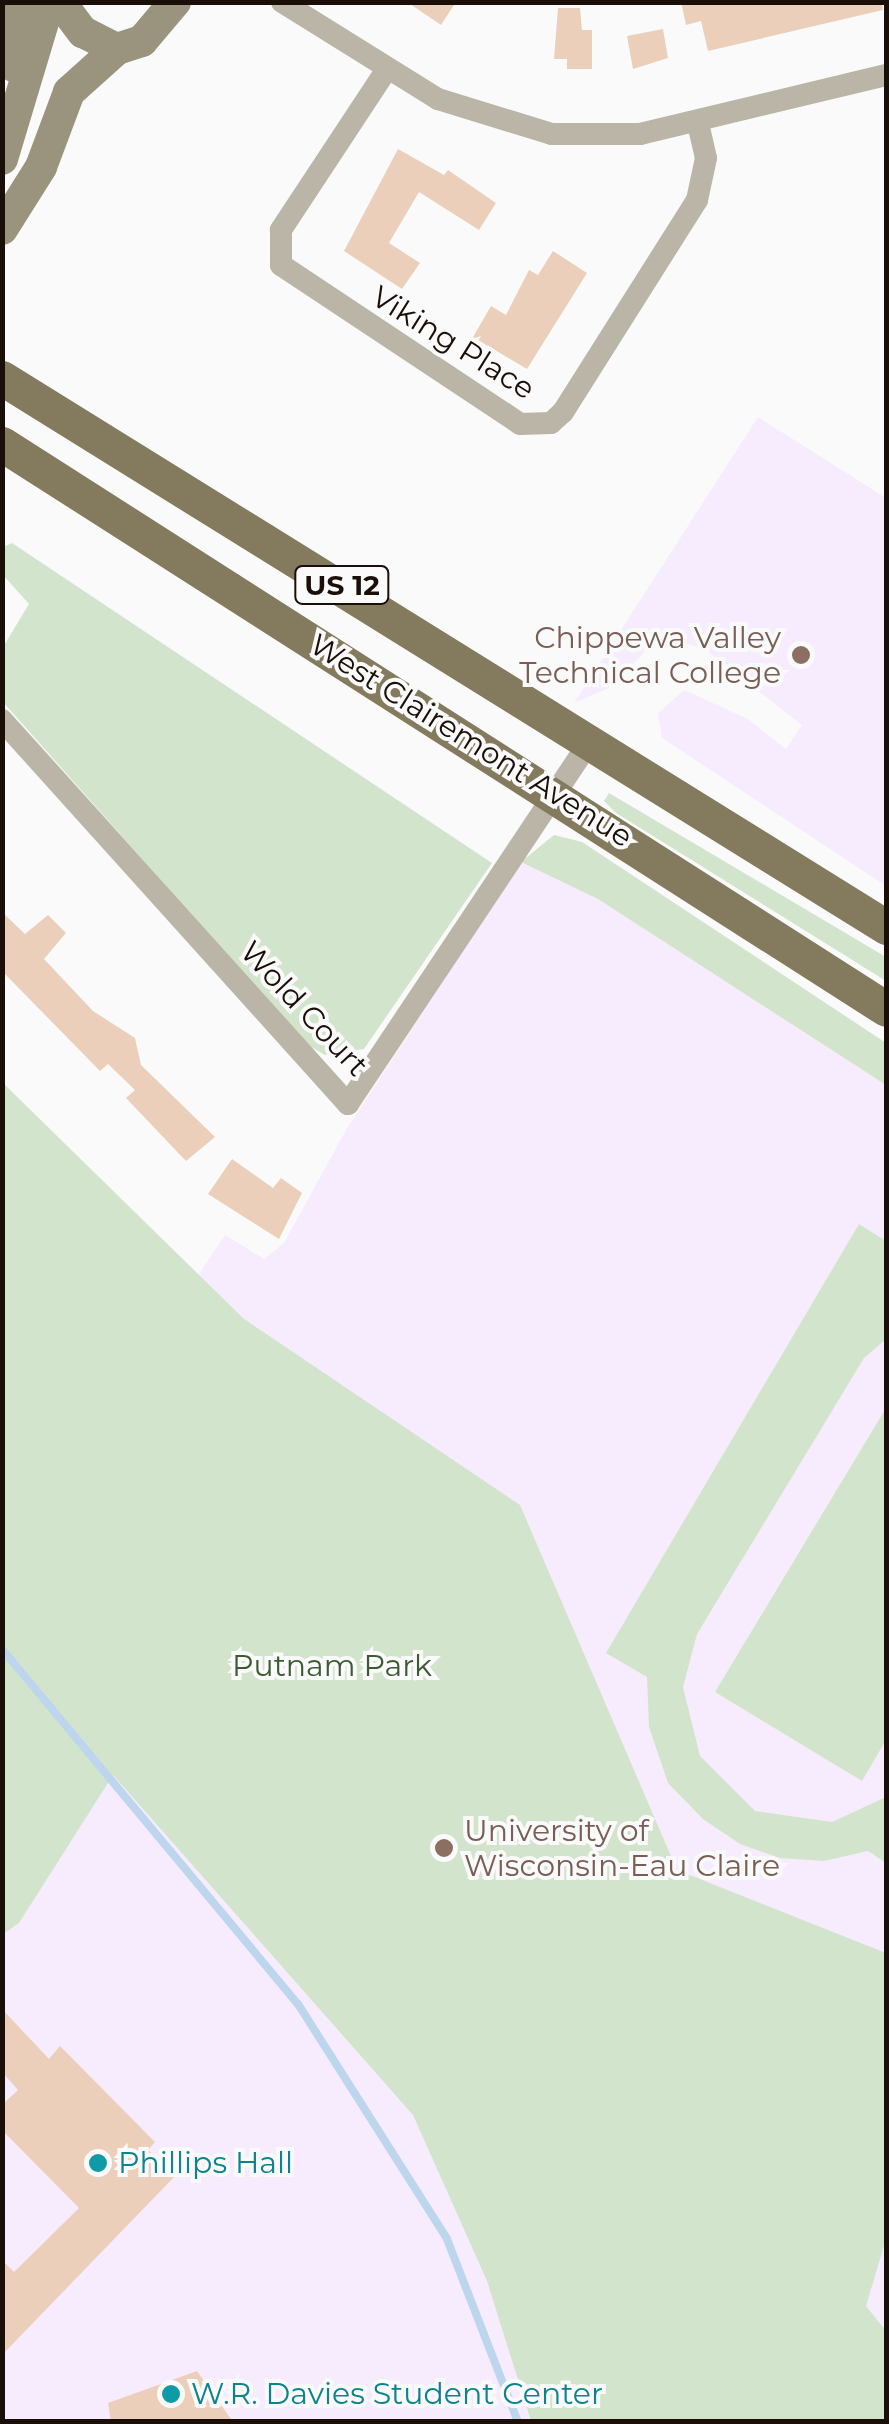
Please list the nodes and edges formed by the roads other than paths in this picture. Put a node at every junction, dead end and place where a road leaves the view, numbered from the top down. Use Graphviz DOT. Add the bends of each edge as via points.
graph roads {
  1 [pos="19,2"];
  2 [pos="48,2"];
  3 [pos="60,2"];
  4 [pos="282,2"];
  5 [pos="166,8"];
  6 [pos="118,49"];
  7 [pos="387,70"];
  8 [pos="886,76"];
  9 [pos="698,122"];
  10 [pos="5,147"];
  11 [pos="2,229"];
  12 [pos="2,378"];
  13 [pos="2,444"];
  14 [pos="2,720"];
  15 [pos="592,738"];
  16 [pos="556,792"];
  17 [pos="886,926"];
  18 [pos="886,1010"];
  1 -- 10 [label="main road"];
  2 -- 10 [label="main road"];
  3 -- 6 [label="main road" via="83,32"];
  4 -- 7 [label="street"];
  5 -- 6 [label="main road" via="142,41"];
  6 -- 11 [label="main road" via="69,92 42,167"];
  7 -- 9 [label="street" via="475,115 552,134 640,134"];
  7 -- 9 [label="street, Viking Place" via="282,230 280,265 520,424 551,423 562,412 697,200 706,158"];
  8 -- 9 [label="street"];
  12 -- 15 [label="main road, US 12"];
  13 -- 16 [label="main road, West Clairemont Avenue / US 12"];
  14 -- 16 [label="street, Wold Court" via="348,1104"];
  15 -- 16 [label="street, Wold Court"];
  15 -- 17 [label="main road, US 12"];
  16 -- 18 [label="main road, West Clairemont Avenue / US 12"];
}
